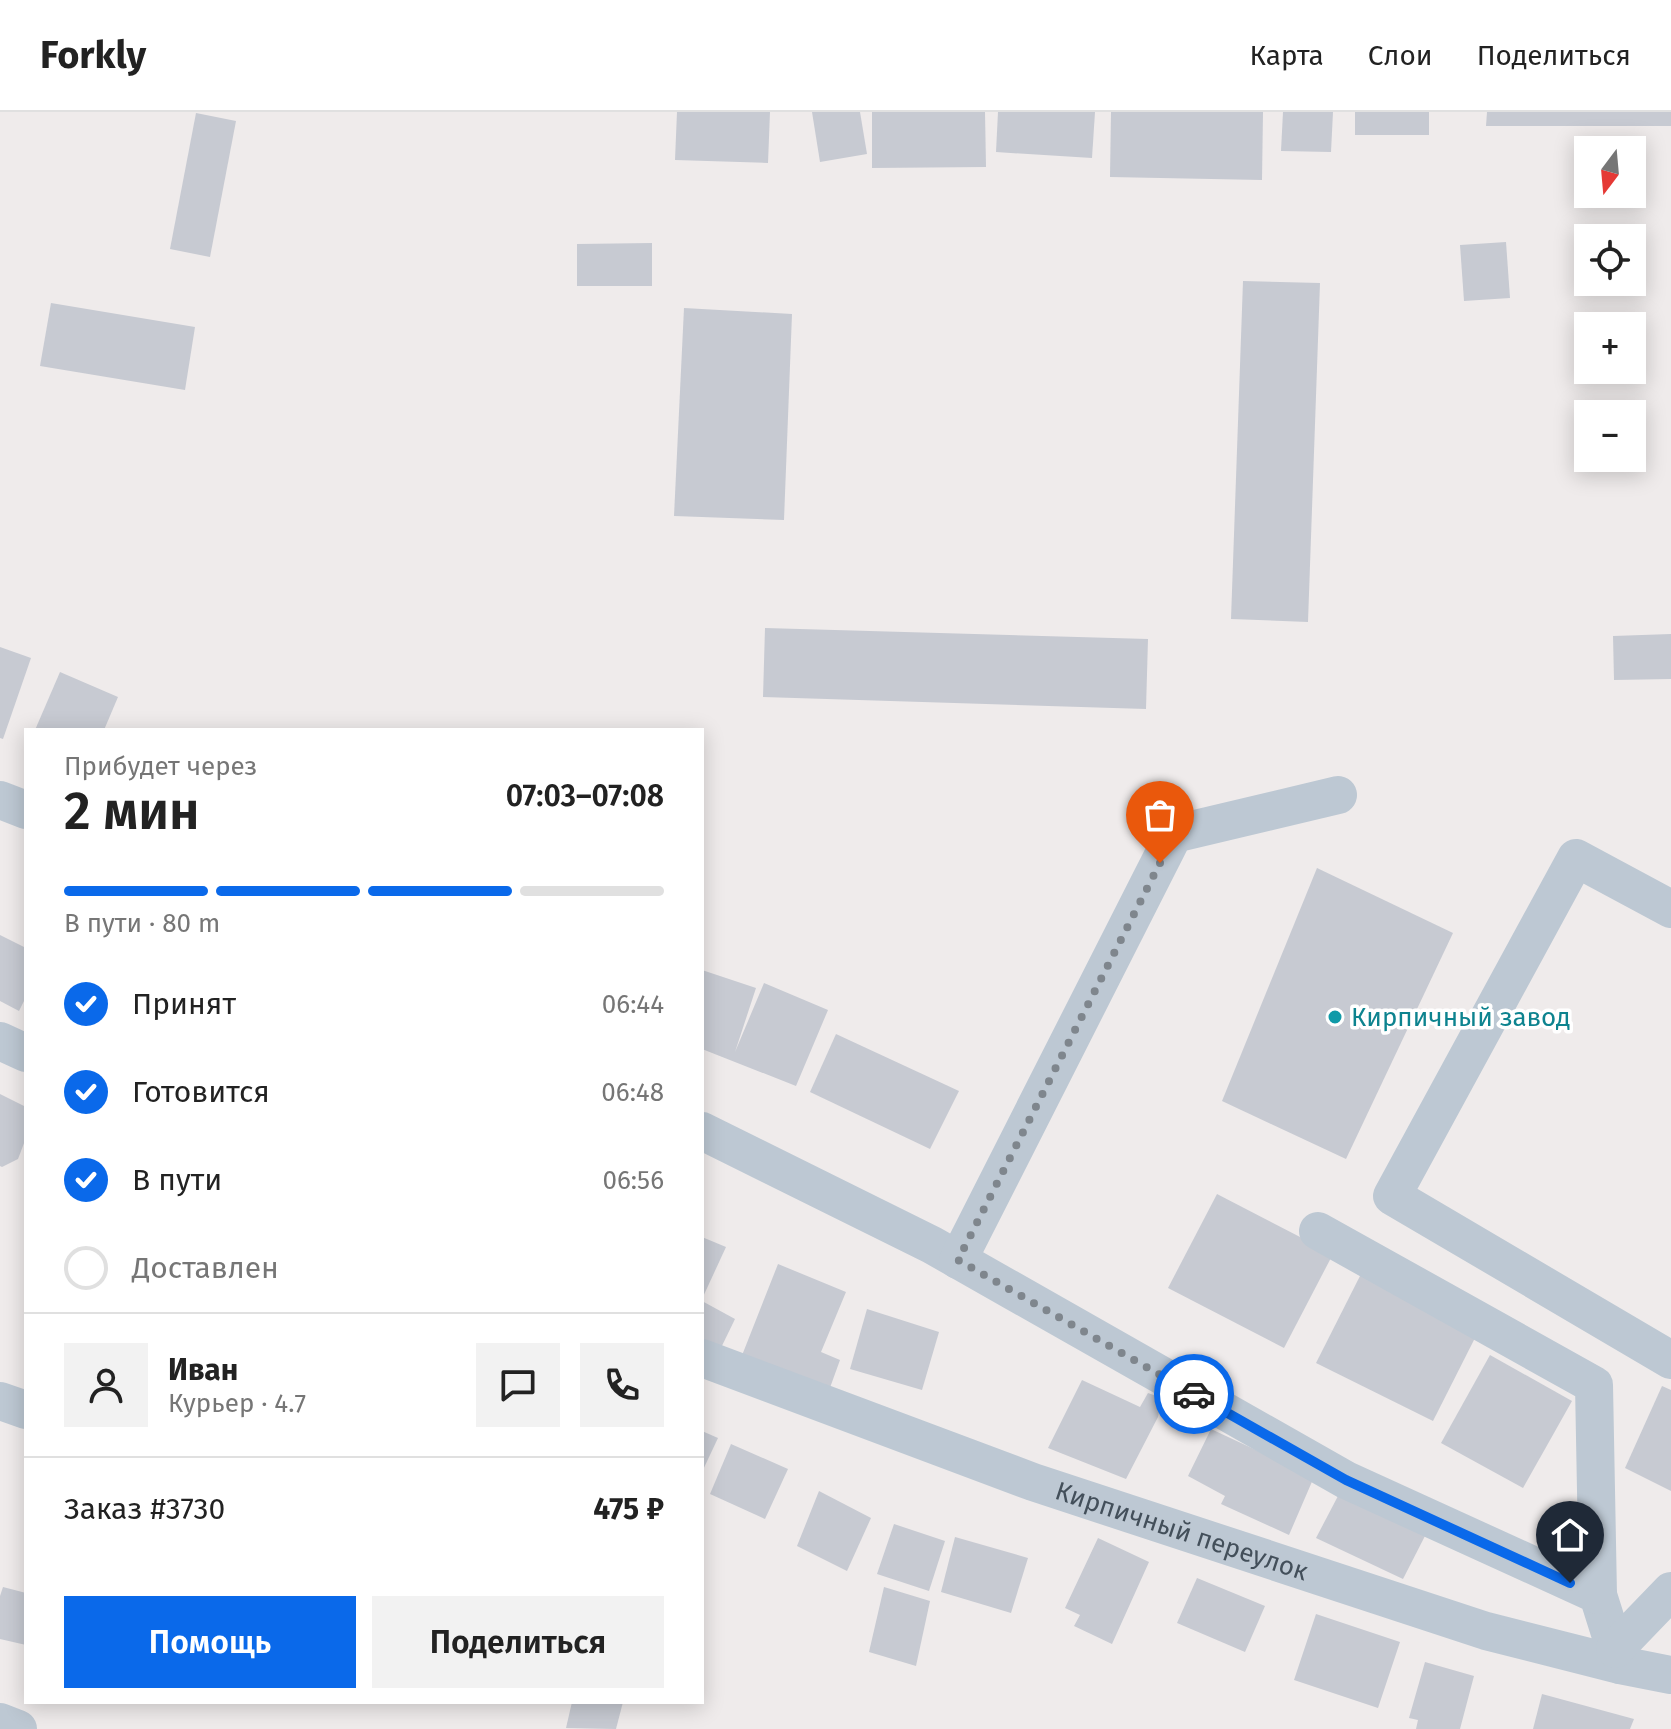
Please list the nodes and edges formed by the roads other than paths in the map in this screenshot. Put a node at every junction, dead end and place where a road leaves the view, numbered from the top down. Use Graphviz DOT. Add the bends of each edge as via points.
graph roads {
  1 [pos="1338,795"];
  2 [pos="0,800"];
  3 [pos="24,809"];
  4 [pos="1671,909"];
  5 [pos="0,1041"];
  6 [pos="24,1052"];
  7 [pos="704,1132"];
  8 [pos="1318,1231"];
  9 [pos="958,1260"];
  10 [pos="1621,1330"];
  11 [pos="704,1359"];
  12 [pos="1671,1360"];
  13 [pos="1594,1385"];
  14 [pos="0,1401"];
  15 [pos="24,1409"];
  16 [pos="1671,1591"];
  17 [pos="1598,1595"];
  18 [pos="1618,1657"];
  19 [pos="1671,1675"];
  20 [pos="0,1722"];
  21 [pos="18,1729"];
  1 -- 9 [label="street" via="1174,834"];
  2 -- 3 [label="street"];
  4 -- 10 [label="street" via="1576,858 1392,1196"];
  5 -- 6 [label="street"];
  7 -- 9 [label="street"];
  8 -- 13 [label="street"];
  9 -- 17 [label="street" via="1346,1480"];
  10 -- 12 [label="street"];
  10 -- 13 [label="street"];
  11 -- 18 [label="street, Кирпичный переулок" via="1033,1482 1501,1636"];
  13 -- 17 [label="street"];
  14 -- 15 [label="street"];
  16 -- 18 [label="street"];
  17 -- 18 [label="street"];
  18 -- 19 [label="street, Кирпичный переулок"];
  20 -- 21 [label="street"];
}
